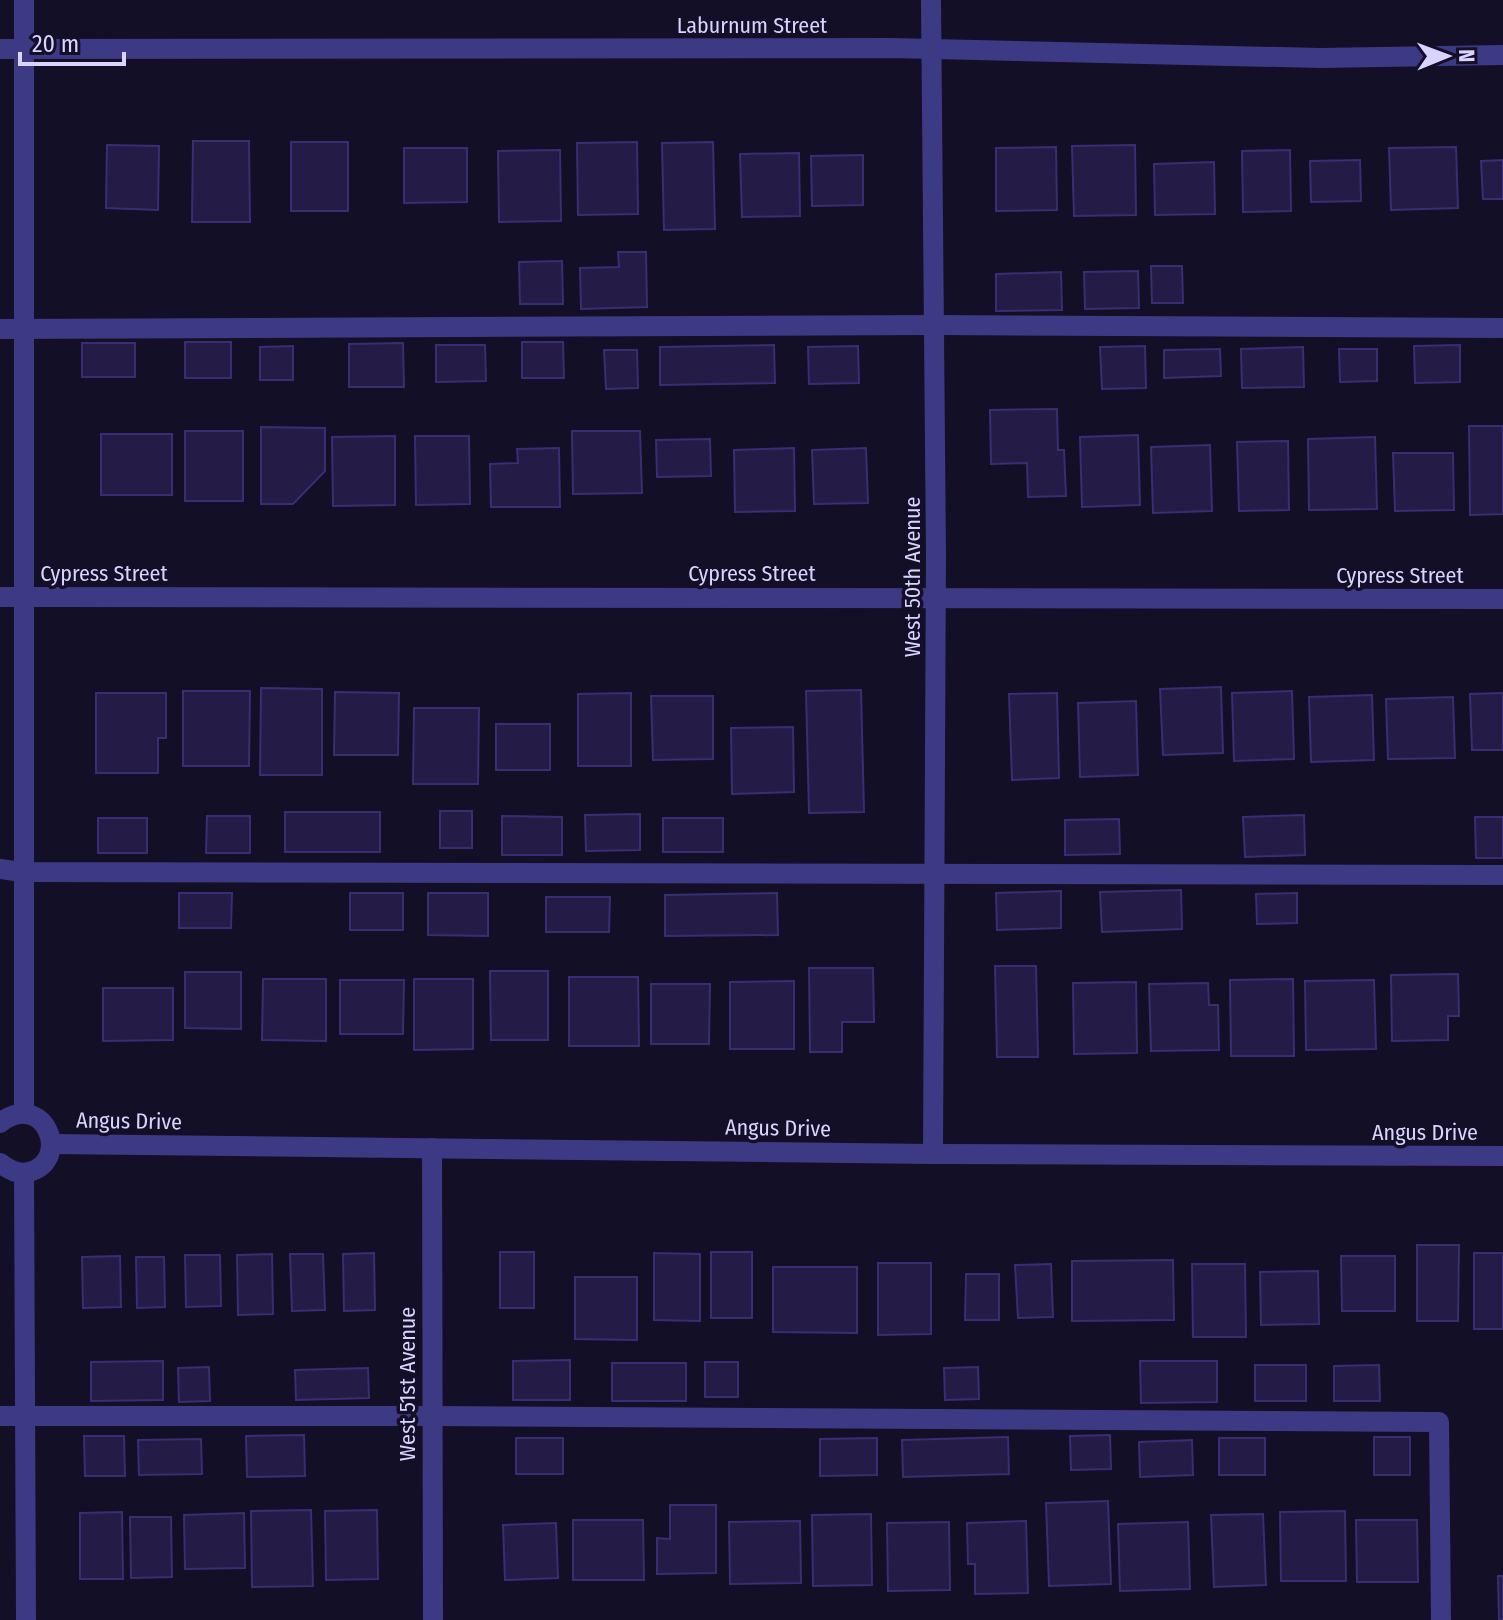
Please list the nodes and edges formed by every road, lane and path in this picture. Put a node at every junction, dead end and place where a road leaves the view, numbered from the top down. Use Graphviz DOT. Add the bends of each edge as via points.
graph roads {
  1 [pos="24,0"];
  2 [pos="931,0"];
  3 [pos="0,49"];
  4 [pos="23,49"];
  5 [pos="932,49"];
  6 [pos="1503,55"];
  7 [pos="935,325"];
  8 [pos="1503,328"];
  9 [pos="0,329"];
  10 [pos="23,330"];
  11 [pos="0,597"];
  12 [pos="22,597"];
  13 [pos="935,597"];
  14 [pos="1503,599"];
  15 [pos="0,869"];
  16 [pos="22,872"];
  17 [pos="935,874"];
  18 [pos="1503,875"];
  19 [pos="24,1113"];
  20 [pos="0,1123"];
  21 [pos="51,1144"];
  22 [pos="432,1148"];
  23 [pos="933,1154"];
  24 [pos="1503,1156"];
  25 [pos="0,1163"];
  26 [pos="24,1173"];
  27 [pos="0,1416"];
  28 [pos="25,1416"];
  29 [pos="431,1416"];
  30 [pos="26,1620"];
  31 [pos="433,1620"];
  32 [pos="1441,1620"];
  1 -- 4 [label="street"];
  2 -- 5 [label="street, West 50th Avenue"];
  3 -- 4 [label="street, Laburnum Street"];
  4 -- 5 [label="street, Laburnum Street"];
  4 -- 10 [label="street"];
  5 -- 6 [label="street, Laburnum Street" via="1320,58"];
  5 -- 7 [label="street, West 50th Avenue"];
  7 -- 8 [label="street"];
  7 -- 10 [label="street"];
  7 -- 13 [label="street, West 50th Avenue"];
  9 -- 10 [label="street"];
  10 -- 12 [label="street"];
  11 -- 12 [label="street, Cypress Street"];
  12 -- 13 [label="street, Cypress Street"];
  12 -- 16 [label="street"];
  13 -- 14 [label="street, Cypress Street"];
  13 -- 17 [label="street, West 50th Avenue"];
  15 -- 16 [label="street"];
  16 -- 17 [label="street"];
  16 -- 19 [label="street"];
  17 -- 18 [label="street"];
  17 -- 23 [label="street, West 50th Avenue"];
  19 -- 20 [label="street"];
  19 -- 21 [label="street" via="44,1123"];
  21 -- 22 [label="street, Angus Drive"];
  21 -- 26 [label="street" via="43,1164"];
  22 -- 23 [label="street, Angus Drive"];
  22 -- 29 [label="street, West 51st Avenue"];
  23 -- 24 [label="street, Angus Drive"];
  25 -- 26 [label="street"];
  26 -- 28 [label="street"];
  27 -- 28 [label="street"];
  28 -- 29 [label="street"];
  28 -- 30 [label="street"];
  29 -- 31 [label="street, West 51st Avenue"];
  29 -- 32 [label="street" via="1439,1422"];
}
